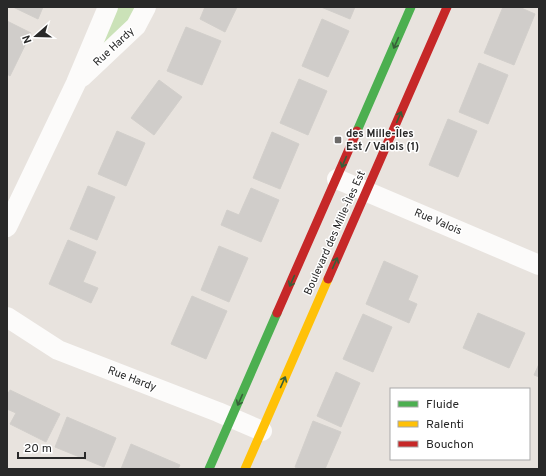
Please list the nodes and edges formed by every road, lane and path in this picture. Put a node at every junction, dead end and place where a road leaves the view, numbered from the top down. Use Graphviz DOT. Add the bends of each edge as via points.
graph roads {
  1 [pos="108,7"];
  2 [pos="146,7"];
  3 [pos="411,7"];
  4 [pos="447,7"];
  5 [pos="76,83"];
  6 [pos="337,179"];
  7 [pos="366,192"];
  8 [pos="7,227"];
  9 [pos="539,266"];
  10 [pos="7,317"];
  11 [pos="232,418"];
  12 [pos="262,431"];
  13 [pos="209,469"];
  14 [pos="245,469"];
  1 -- 5 [label="street, Rue Hardy"];
  2 -- 5 [label="street, Rue Hardy" via="136,26"];
  3 -- 6 [label="street, Boulevard des Mille-Îles Est, one-way"];
  7 -- 4 [label="street, Boulevard des Mille-Îles Est, one-way"];
  5 -- 8 [label="street, Rue Hardy"];
  6 -- 7 [label="street, Rue Valois"];
  6 -- 11 [label="street, Boulevard des Mille-Îles Est, one-way"];
  7 -- 9 [label="street, Rue Valois"];
  12 -- 7 [label="street, Boulevard des Mille-Îles Est, one-way"];
  10 -- 11 [label="street, Rue Hardy" via="58,350"];
  11 -- 12 [label="street, Rue Hardy"];
  11 -- 13 [label="street, Boulevard des Mille-Îles Est"];
  12 -- 14 [label="street, Boulevard des Mille-Îles Est"];
}
